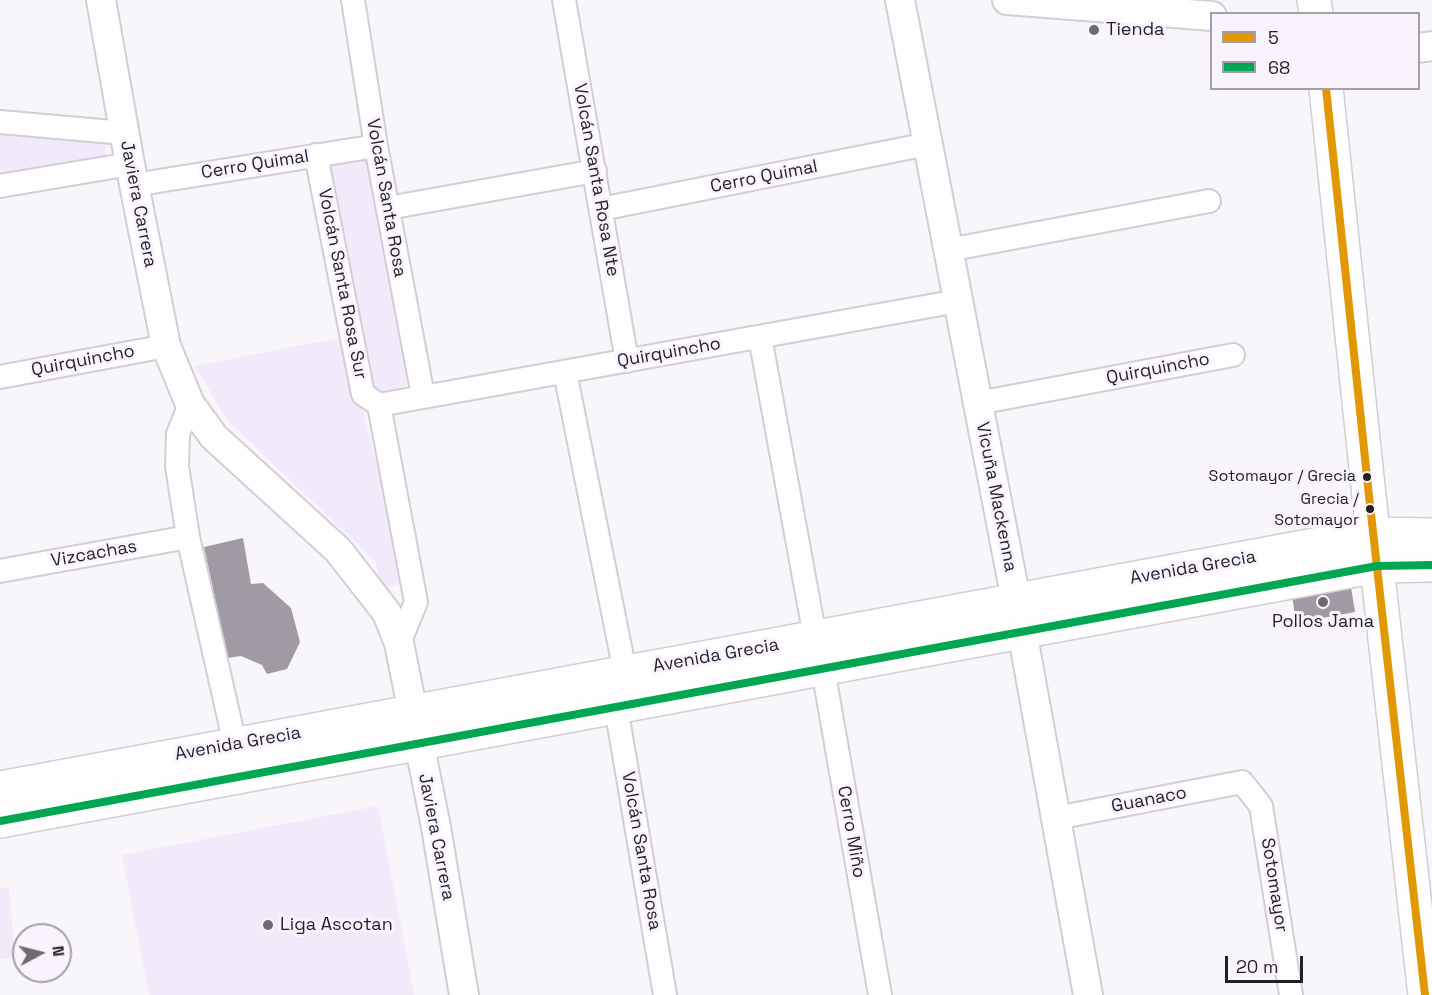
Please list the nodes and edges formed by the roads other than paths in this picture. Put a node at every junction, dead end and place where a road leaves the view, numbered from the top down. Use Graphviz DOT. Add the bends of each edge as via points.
graph roads {
  1 [pos="101,0"];
  2 [pos="352,0"];
  3 [pos="564,0"];
  4 [pos="900,0"];
  5 [pos="1007,0"];
  6 [pos="1210,16"];
  7 [pos="1326,90"];
  8 [pos="0,122"];
  9 [pos="124,133"];
  10 [pos="928,144"];
  11 [pos="376,146"];
  12 [pos="316,155"];
  13 [pos="595,171"];
  14 [pos="132,174"];
  15 [pos="0,186"];
  16 [pos="1209,201"];
  17 [pos="388,208"];
  18 [pos="601,209"];
  19 [pos="948,250"];
  20 [pos="958,301"];
  21 [pos="760,337"];
  22 [pos="166,346"];
  23 [pos="1233,355"];
  24 [pos="627,361"];
  25 [pos="565,372"];
  26 [pos="0,377"];
  27 [pos="423,396"];
  28 [pos="978,403"];
  29 [pos="190,404"];
  30 [pos="379,405"];
  31 [pos="1432,535"];
  32 [pos="188,537"];
  33 [pos="1375,550"];
  34 [pos="1432,565"];
  35 [pos="0,571"];
  36 [pos="1019,616"];
  37 [pos="815,637"];
  38 [pos="399,643"];
  39 [pos="823,669"];
  40 [pos="625,672"];
  41 [pos="616,707"];
  42 [pos="412,712"];
  43 [pos="235,744"];
  44 [pos="418,744"];
  45 [pos="1242,782"];
  46 [pos="0,788"];
  47 [pos="1056,818"];
  48 [pos="0,821"];
  49 [pos="1427,961"];
  50 [pos="464,995"];
  51 [pos="665,995"];
  52 [pos="880,995"];
  53 [pos="1088,995"];
  54 [pos="1291,995"];
  55 [pos="1425,995"];
  1 -- 9 [label="street, Javiera Carrera"];
  2 -- 11 [label="street, Volcán Santa Rosa"];
  3 -- 13 [label="street, Volcán Santa Rosa Nte"];
  4 -- 10 [label="street, Vicuña Mackenna"];
  5 -- 6 [label="street"];
  7 -- 33 [label="main road"];
  8 -- 9 [label="street"];
  9 -- 14 [label="street, Javiera Carrera"];
  10 -- 18 [label="street, Cerro Quimal"];
  10 -- 19 [label="street, Vicuña Mackenna"];
  11 -- 12 [label="street, Cerro Quimal"];
  11 -- 17 [label="street, Volcán Santa Rosa"];
  12 -- 14 [label="street, Cerro Quimal"];
  12 -- 30 [label="street, Volcán Santa Rosa Sur" via="363,394"];
  13 -- 17 [label="street"];
  13 -- 18 [label="street, Volcán Santa Rosa Nte"];
  14 -- 15 [label="street, Cerro Quimal"];
  14 -- 22 [label="street, Javiera Carrera"];
  16 -- 19 [label="street"];
  17 -- 27 [label="street, Volcán Santa Rosa"];
  18 -- 24 [label="street, Volcán Santa Rosa Nte"];
  19 -- 20 [label="street, Vicuña Mackenna"];
  20 -- 21 [label="street, Quirquincho"];
  20 -- 28 [label="street, Vicuña Mackenna"];
  21 -- 24 [label="street, Quirquincho"];
  21 -- 37 [label="street"];
  22 -- 26 [label="street, Quirquincho"];
  22 -- 29 [label="street, Javiera Carrera"];
  23 -- 28 [label="street, Quirquincho"];
  24 -- 25 [label="street, Quirquincho"];
  25 -- 27 [label="street, Quirquincho"];
  25 -- 40 [label="street"];
  27 -- 30 [label="street, Quirquincho"];
  28 -- 36 [label="street, Vicuña Mackenna"];
  29 -- 32 [label="street" via="177,434 177,466"];
  29 -- 38 [label="street, Javiera Carrera" via="214,437 338,550 387,613"];
  30 -- 38 [label="street" via="416,602"];
  31 -- 33 [label="main road, Avenida Grecia"];
  32 -- 35 [label="street, Vizcachas"];
  32 -- 43 [label="street"];
  33 -- 34 [label="main road, Avenida Grecia"];
  33 -- 36 [label="main road, Avenida Grecia"];
  33 -- 49 [label="main road"];
  36 -- 37 [label="main road, Avenida Grecia"];
  36 -- 39 [label="main road, Avenida Grecia"];
  36 -- 47 [label="street, Vicuña Mackenna"];
  37 -- 40 [label="main road, Avenida Grecia"];
  38 -- 42 [label="street, Javiera Carrera"];
  39 -- 41 [label="main road, Avenida Grecia"];
  39 -- 52 [label="street, Cerro Miño"];
  40 -- 42 [label="main road, Avenida Grecia"];
  41 -- 44 [label="main road, Avenida Grecia"];
  41 -- 51 [label="street, Volcán Santa Rosa"];
  42 -- 43 [label="main road, Avenida Grecia"];
  42 -- 44 [label="street, Javiera Carrera"];
  43 -- 46 [label="main road, Avenida Grecia"];
  44 -- 48 [label="main road, Avenida Grecia"];
  44 -- 50 [label="street, Javiera Carrera"];
  45 -- 47 [label="street, Guanaco"];
  45 -- 54 [label="street, Sotomayor" via="1261,806"];
  47 -- 53 [label="street, Vicuña Mackenna"];
  49 -- 55 [label="main road"];
}
